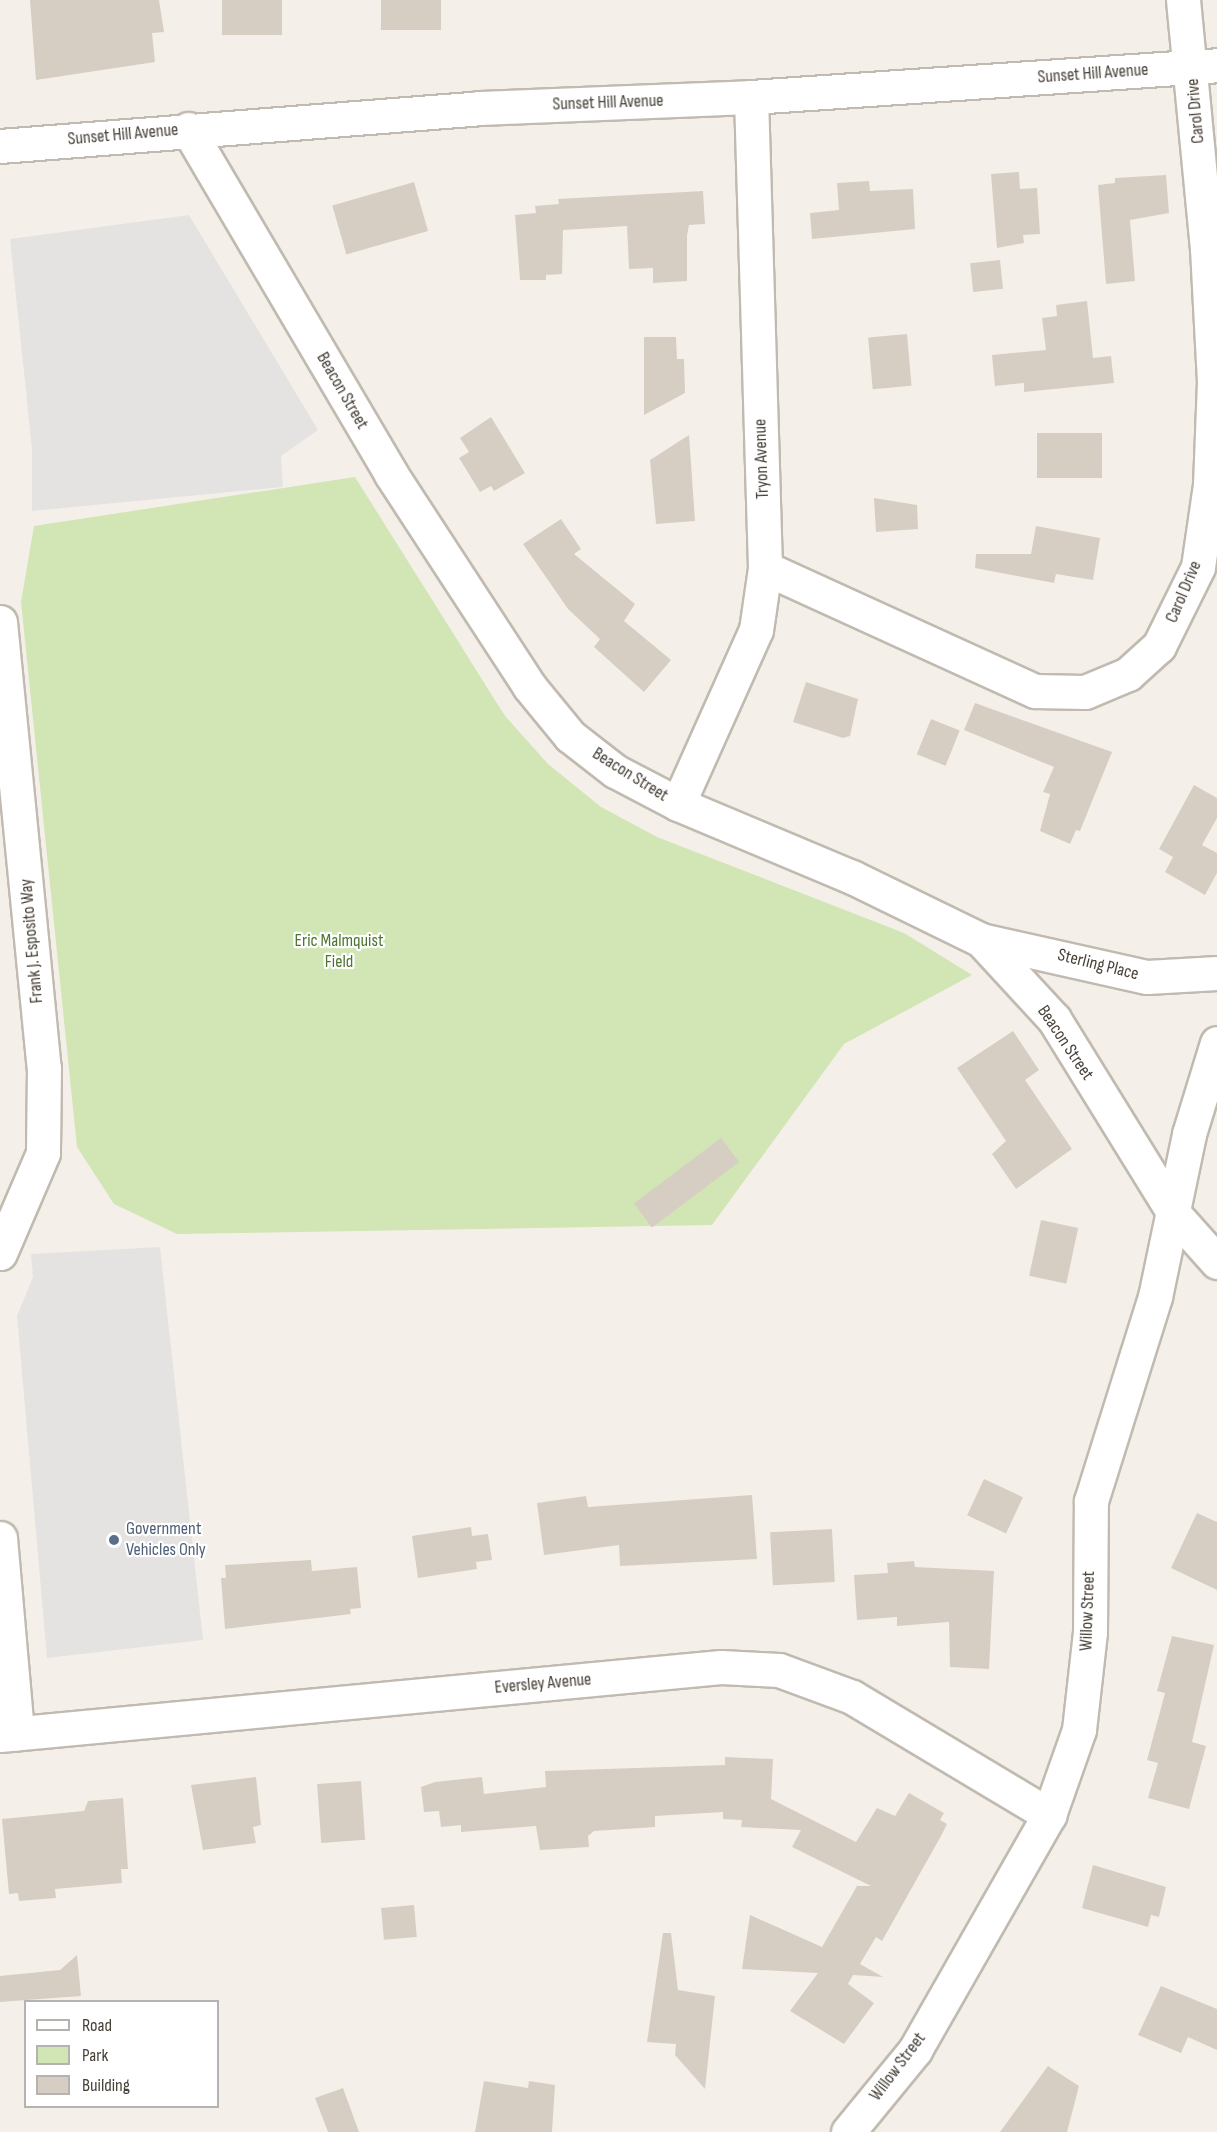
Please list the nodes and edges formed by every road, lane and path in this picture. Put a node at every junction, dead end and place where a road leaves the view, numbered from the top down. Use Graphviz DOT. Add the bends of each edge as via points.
graph roads {
  1 [pos="1183,0"];
  2 [pos="1204,66"];
  3 [pos="751,97"];
  4 [pos="188,129"];
  5 [pos="0,146"];
  6 [pos="765,568"];
  7 [pos="0,621"];
  8 [pos="678,804"];
  9 [pos="981,940"];
  10 [pos="1217,973"];
  11 [pos="1217,1043"];
  12 [pos="1175,1215"];
  13 [pos="0,1253"];
  14 [pos="1217,1262"];
  15 [pos="0,1538"];
  16 [pos="9,1734"];
  17 [pos="1049,1815"];
  18 [pos="848,2132"];
  1 -- 2 [label="street, Carol Drive"];
  2 -- 3 [label="street, Sunset Hill Avenue"];
  2 -- 6 [label="street, Carol Drive" via="1214,382 1210,485 1198,567 1160,646 1128,674 1085,692 1035,691"];
  3 -- 4 [label="street, Sunset Hill Avenue" via="478,108"];
  3 -- 6 [label="street, Tryon Avenue"];
  4 -- 5 [label="street, Sunset Hill Avenue"];
  4 -- 8 [label="street, Beacon Street" via="391,474 529,686 570,736 615,771"];
  6 -- 8 [label="street, Tryon Avenue" via="756,630"];
  7 -- 13 [label="street, Frank J. Esposito Way" via="44,1068 43,1153"];
  8 -- 9 [label="street, Beacon Street" via="852,878"];
  9 -- 10 [label="street, Sterling Place" via="1147,977"];
  9 -- 12 [label="street, Beacon Street" via="1054,1019"];
  11 -- 12 [label="street, Willow Street" via="1189,1134"];
  12 -- 14 [label="street, Beacon Street"];
  12 -- 17 [label="street, Willow Street" via="1155,1298 1091,1501 1089,1632 1079,1730"];
  15 -- 16 [label="street"];
  16 -- 17 [label="street, Eversley Avenue" via="722,1667 779,1670 852,1697"];
  17 -- 18 [label="street, Willow Street" via="915,2050"];
}
